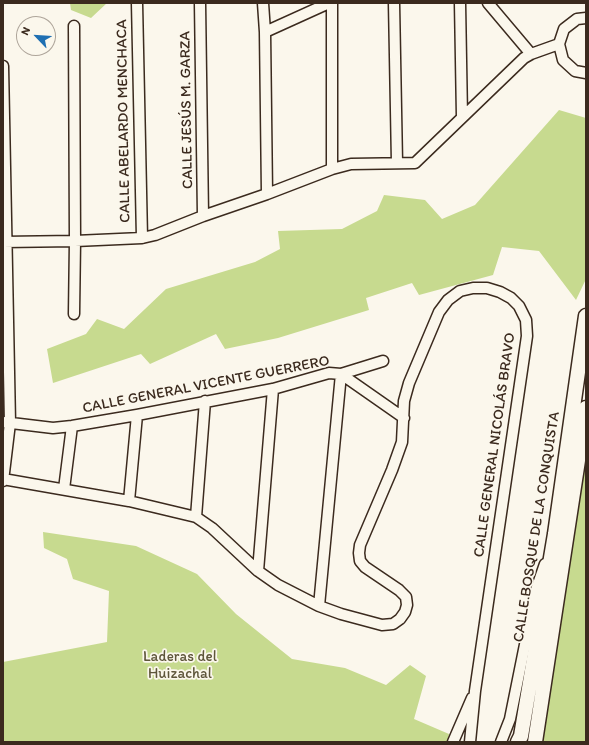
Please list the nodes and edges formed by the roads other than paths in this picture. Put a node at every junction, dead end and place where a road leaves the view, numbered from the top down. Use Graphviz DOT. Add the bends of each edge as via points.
graph roads {
  1 [pos="137,3"];
  2 [pos="200,3"];
  3 [pos="263,3"];
  4 [pos="330,3"];
  5 [pos="394,3"];
  6 [pos="460,3"];
  7 [pos="488,3"];
  8 [pos="586,18"];
  9 [pos="74,26"];
  10 [pos="265,32"];
  11 [pos="559,44"];
  12 [pos="531,54"];
  13 [pos="3,66"];
  14 [pos="586,73"];
  15 [pos="462,117"];
  16 [pos="397,163"];
  17 [pos="332,169"];
  18 [pos="268,194"];
  19 [pos="203,216"];
  20 [pos="142,238"];
  21 [pos="76,241"];
  22 [pos="5,242"];
  23 [pos="74,314"];
  24 [pos="586,316"];
  25 [pos="383,361"];
  26 [pos="342,374"];
  27 [pos="272,389"];
  28 [pos="205,401"];
  29 [pos="586,408"];
  30 [pos="137,415"];
  31 [pos="404,418"];
  32 [pos="6,422"];
  33 [pos="72,426"];
  34 [pos="3,480"];
  35 [pos="64,489"];
  36 [pos="129,501"];
  37 [pos="196,517"];
  38 [pos="555,534"];
  39 [pos="258,571"];
  40 [pos="319,606"];
  41 [pos="475,690"];
  42 [pos="472,741"];
  43 [pos="453,742"];
  44 [pos="500,742"];
  45 [pos="518,742"];
  46 [pos="535,742"];
  1 -- 20 [label="street, CALLE ABELARDO MENCHACA"];
  2 -- 19 [label="street, CALLE JESÚS M. GARZA"];
  3 -- 10 [label="street"];
  4 -- 10 [label="street"];
  4 -- 17 [label="street"];
  5 -- 16 [label="street"];
  6 -- 15 [label="street"];
  7 -- 12 [label="street"];
  8 -- 11 [label="street" via="577,19 564,29"];
  9 -- 21 [label="street"];
  10 -- 18 [label="street"];
  11 -- 12 [label="street"];
  11 -- 14 [label="street" via="563,60 574,71"];
  12 -- 15 [label="street"];
  13 -- 22 [label="street"];
  15 -- 16 [label="street" via="415,163"];
  16 -- 17 [label="street" via="351,164"];
  17 -- 18 [label="street"];
  18 -- 19 [label="street"];
  19 -- 20 [label="street"];
  20 -- 21 [label="street"];
  21 -- 22 [label="street"];
  21 -- 23 [label="street"];
  22 -- 32 [label="street"];
  24 -- 38 [label="main road, CALLE BOSQUE DE LA CONQUISTA"];
  25 -- 26 [label="street, CALLE GENERAL VICENTE GUERRERO"];
  26 -- 27 [label="street, CALLE GENERAL VICENTE GUERRERO" via="329,373"];
  26 -- 31 [label="street"];
  26 -- 40 [label="street"];
  27 -- 28 [label="street, CALLE GENERAL VICENTE GUERRERO"];
  27 -- 39 [label="street"];
  28 -- 30 [label="street, CALLE GENERAL VICENTE GUERRERO"];
  28 -- 37 [label="street"];
  29 -- 46 [label="main road, CALLE BOSQUE DE LA CONQUISTA"];
  30 -- 33 [label="street, CALLE GENERAL VICENTE GUERRERO"];
  30 -- 36 [label="street"];
  31 -- 40 [label="street, CALLE GENERAL NICOLÁS BRAVO" via="402,442 359,553 360,561 365,567 406,597 408,605 405,612 393,624 382,625"];
  31 -- 41 [label="street, CALLE GENERAL NICOLÁS BRAVO" via="404,401 409,383 439,312 448,300 460,291 473,288 487,288 511,298 519,306 526,320 527,336"];
  32 -- 33 [label="street, CALLE GENERAL VICENTE GUERRERO" via="53,428"];
  32 -- 34 [label="street"];
  33 -- 35 [label="street"];
  34 -- 35 [label="street"];
  35 -- 36 [label="street"];
  36 -- 37 [label="street"];
  37 -- 39 [label="street" via="212,528"];
  38 -- 44 [label="street" via="536,590 510,719"];
  38 -- 45 [label="main road, CALLE BOSQUE DE LA CONQUISTA"];
  39 -- 40 [label="street" via="278,585"];
  41 -- 42 [label="street, CALLE GENERAL NICOLÁS BRAVO"];
  41 -- 43 [label="street, CALLE GENERAL NICOLÁS BRAVO"];
}
